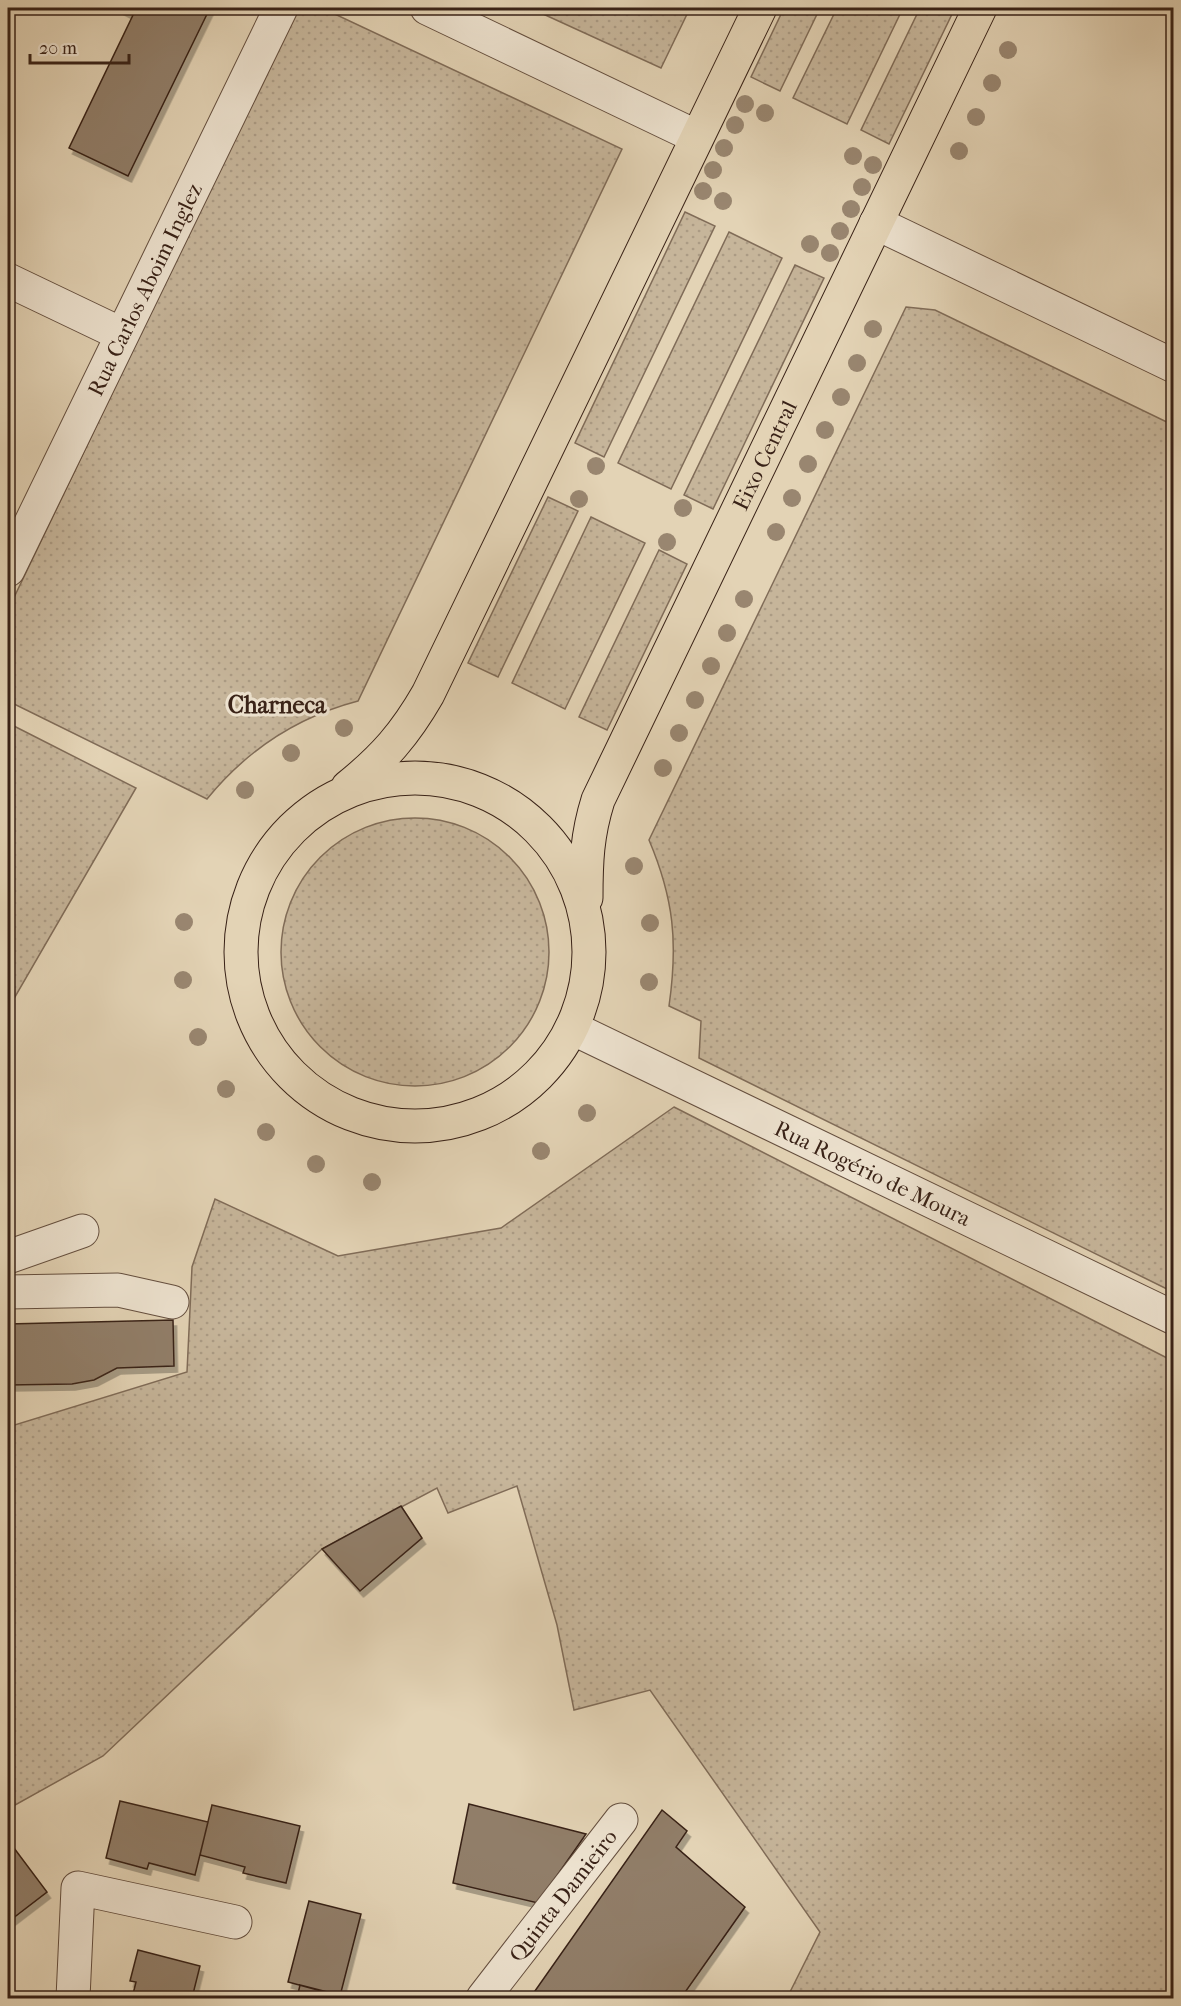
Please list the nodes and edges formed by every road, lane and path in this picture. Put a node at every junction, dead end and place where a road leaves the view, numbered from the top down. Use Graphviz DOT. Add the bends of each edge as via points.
graph roads {
  1 [pos="280,8"];
  2 [pos="428,8"];
  3 [pos="760,8"];
  4 [pos="980,8"];
  5 [pos="697,137"];
  6 [pos="876,223"];
  7 [pos="8,280"];
  8 [pos="121,334"];
  9 [pos="1173,366"];
  10 [pos="8,570"];
  11 [pos="332,799"];
  12 [pos="586,915"];
  13 [pos="572,1028"];
  14 [pos="82,1231"];
  15 [pos="8,1257"];
  16 [pos="8,1292"];
  17 [pos="172,1302"];
  18 [pos="1173,1318"];
  19 [pos="621,1820"];
  20 [pos="235,1922"];
  21 [pos="73,1998"];
  22 [pos="483,1998"];
  1 -- 8 [label="street, Rua Carlos Aboim Inglez"];
  2 -- 5 [label="street"];
  3 -- 5 [label="main road"];
  4 -- 6 [label="main road, Eixo Central"];
  5 -- 11 [label="main road" via="428,694 411,724 390,749"];
  6 -- 9 [label="street"];
  6 -- 12 [label="main road, Eixo Central" via="598,800 586,858"];
  7 -- 8 [label="street"];
  8 -- 10 [label="street, Rua Carlos Aboim Inglez"];
  11 -- 12 [label="main road" via="379,782 420,778 453,782 499,799 539,829 555,848 569,869"];
  11 -- 13 [label="main road" via="292,829 262,868 252,891 241,939 241,964 252,1012 271,1049 292,1075 324,1100 354,1115 403,1125 452,1122 484,1112 520,1091 555,1056"];
  12 -- 13 [label="main road" via="590,965"];
  13 -- 18 [label="street, Rua Rogério de Moura"];
  14 -- 15 [label="street"];
  16 -- 17 [label="street" via="118,1290"];
  19 -- 22 [label="street, Quinta Damieiro"];
  20 -- 21 [label="street" via="78,1888"];
}
